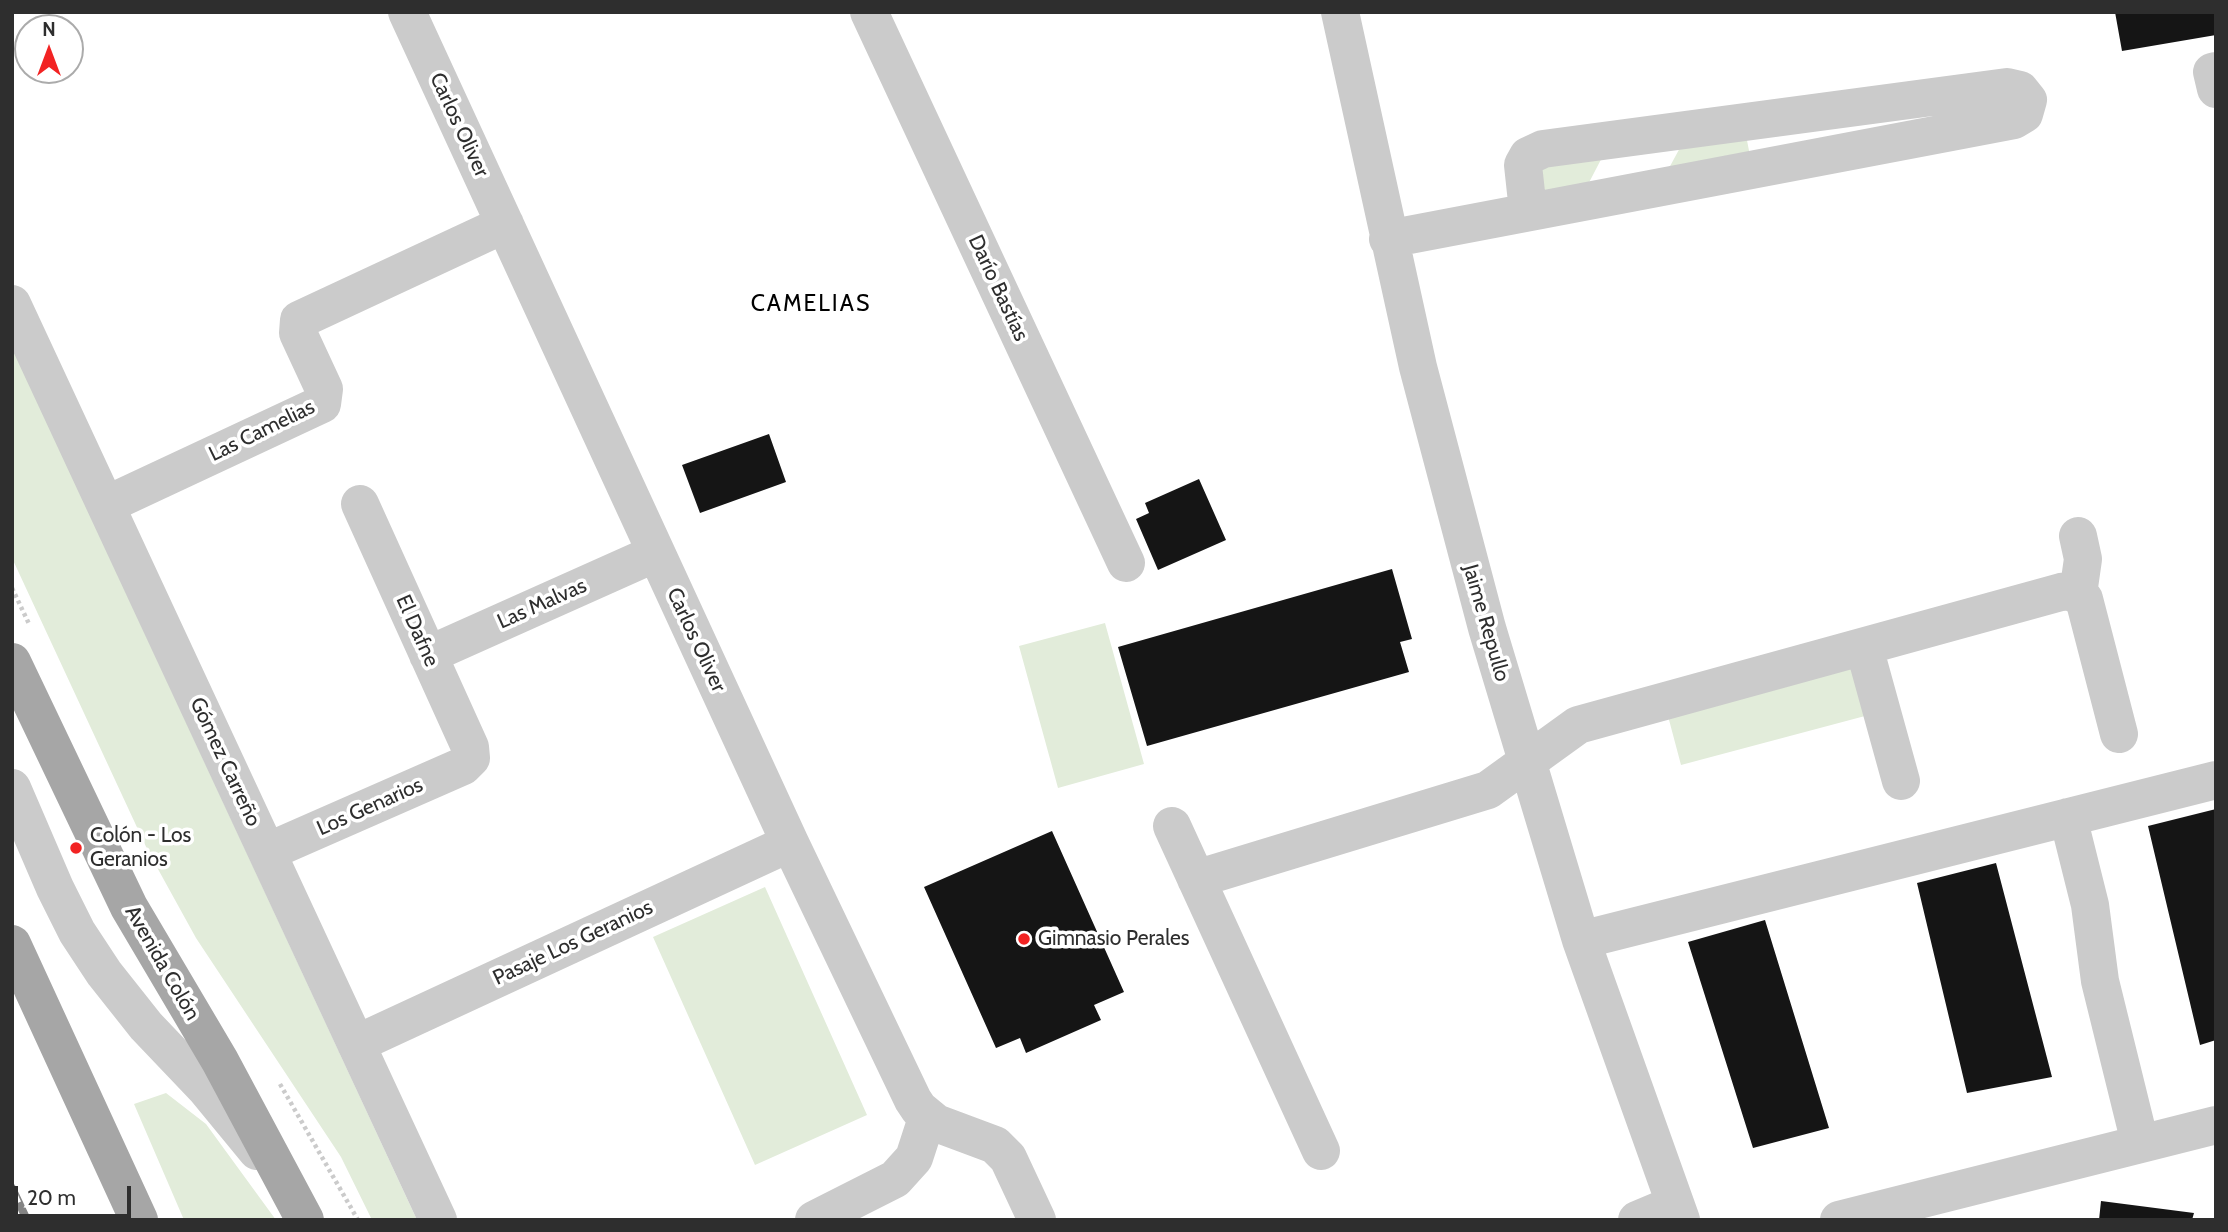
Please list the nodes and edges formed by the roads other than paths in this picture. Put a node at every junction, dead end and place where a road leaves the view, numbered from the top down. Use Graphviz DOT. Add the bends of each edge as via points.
graph roads {
  1 [pos="407,12"];
  2 [pos="869,12"];
  3 [pos="1340,12"];
  4 [pos="2216,71"];
  5 [pos="2216,89"];
  6 [pos="1746,122"];
  7 [pos="1755,168"];
  8 [pos="1528,211"];
  9 [pos="505,224"];
  10 [pos="1388,239"];
  11 [pos="12,304"];
  12 [pos="360,504"];
  13 [pos="106,505"];
  14 [pos="2078,536"];
  15 [pos="656,553"];
  16 [pos="1126,563"];
  17 [pos="2078,594"];
  18 [pos="1864,647"];
  19 [pos="428,654"];
  20 [pos="12,662"];
  21 [pos="2119,734"];
  22 [pos="471,758"];
  23 [pos="1525,761"];
  24 [pos="1901,780"];
  25 [pos="2216,780"];
  26 [pos="12,788"];
  27 [pos="2067,817"];
  28 [pos="1172,826"];
  29 [pos="790,843"];
  30 [pos="267,852"];
  31 [pos="1196,879"];
  32 [pos="1581,940"];
  33 [pos="13,943"];
  34 [pos="356,1044"];
  35 [pos="927,1118"];
  36 [pos="2216,1125"];
  37 [pos="2140,1143"];
  38 [pos="1321,1151"];
  39 [pos="1678,1212"];
  40 [pos="139,1220"];
  41 [pos="304,1220"];
  42 [pos="438,1220"];
  43 [pos="814,1220"];
  44 [pos="1037,1220"];
  45 [pos="1637,1220"];
  46 [pos="1839,1220"];
  1 -- 9 [label="street, Carlos Oliver"];
  2 -- 16 [label="street, Darío Bastías"];
  3 -- 10 [label="street, Jaime Repullo"];
  4 -- 5 [label="street" via="2212,72"];
  6 -- 7 [label="street"];
  6 -- 7 [label="street" via="2007,87 2020,90 2028,100 2024,114 2014,120"];
  6 -- 8 [label="street" via="1535,151 1523,164"];
  7 -- 8 [label="street"];
  8 -- 10 [label="street"];
  9 -- 13 [label="street, Las Camelias" via="299,320 298,334 324,389 322,404"];
  9 -- 15 [label="street, Carlos Oliver"];
  10 -- 23 [label="street, Jaime Repullo" via="1446,482"];
  11 -- 13 [label="street, Gómez Carreño"];
  12 -- 19 [label="street, El Dafne"];
  13 -- 30 [label="street, Gómez Carreño"];
  14 -- 17 [label="street" via="2083,576"];
  15 -- 19 [label="street, Las Malvas"];
  15 -- 29 [label="street, Carlos Oliver"];
  17 -- 18 [label="street" via="2061,592"];
  17 -- 21 [label="street" via="2087,607"];
  18 -- 23 [label="street" via="1578,725"];
  18 -- 24 [label="street"];
  19 -- 22 [label="street, El Dafne"];
  20 -- 41 [label="main road, Avenida Colón" via="129,907 220,1061"];
  22 -- 30 [label="street, Los Genarios" via="463,766"];
  23 -- 31 [label="street" via="1488,790"];
  23 -- 32 [label="street, Jaime Repullo"];
  25 -- 27 [label="street"];
  26 -- 41 [label="street" via="55,888 104,973 246,1136"];
  27 -- 32 [label="street"];
  27 -- 37 [label="street" via="2090,905 2100,981"];
  28 -- 31 [label="street"];
  29 -- 34 [label="street, Pasaje Los Geranios"];
  29 -- 35 [label="street, Carlos Oliver" via="913,1100"];
  30 -- 34 [label="street, Gómez Carreño"];
  31 -- 38 [label="street"];
  32 -- 39 [label="street, Jaime Repullo"];
  33 -- 40 [label="main road"];
  34 -- 42 [label="street, Gómez Carreño"];
  35 -- 43 [label="street" via="914,1158 895,1179"];
  35 -- 44 [label="street" via="995,1144 1008,1157"];
  36 -- 37 [label="street"];
  37 -- 46 [label="street"];
  39 -- 45 [label="street"];
}
